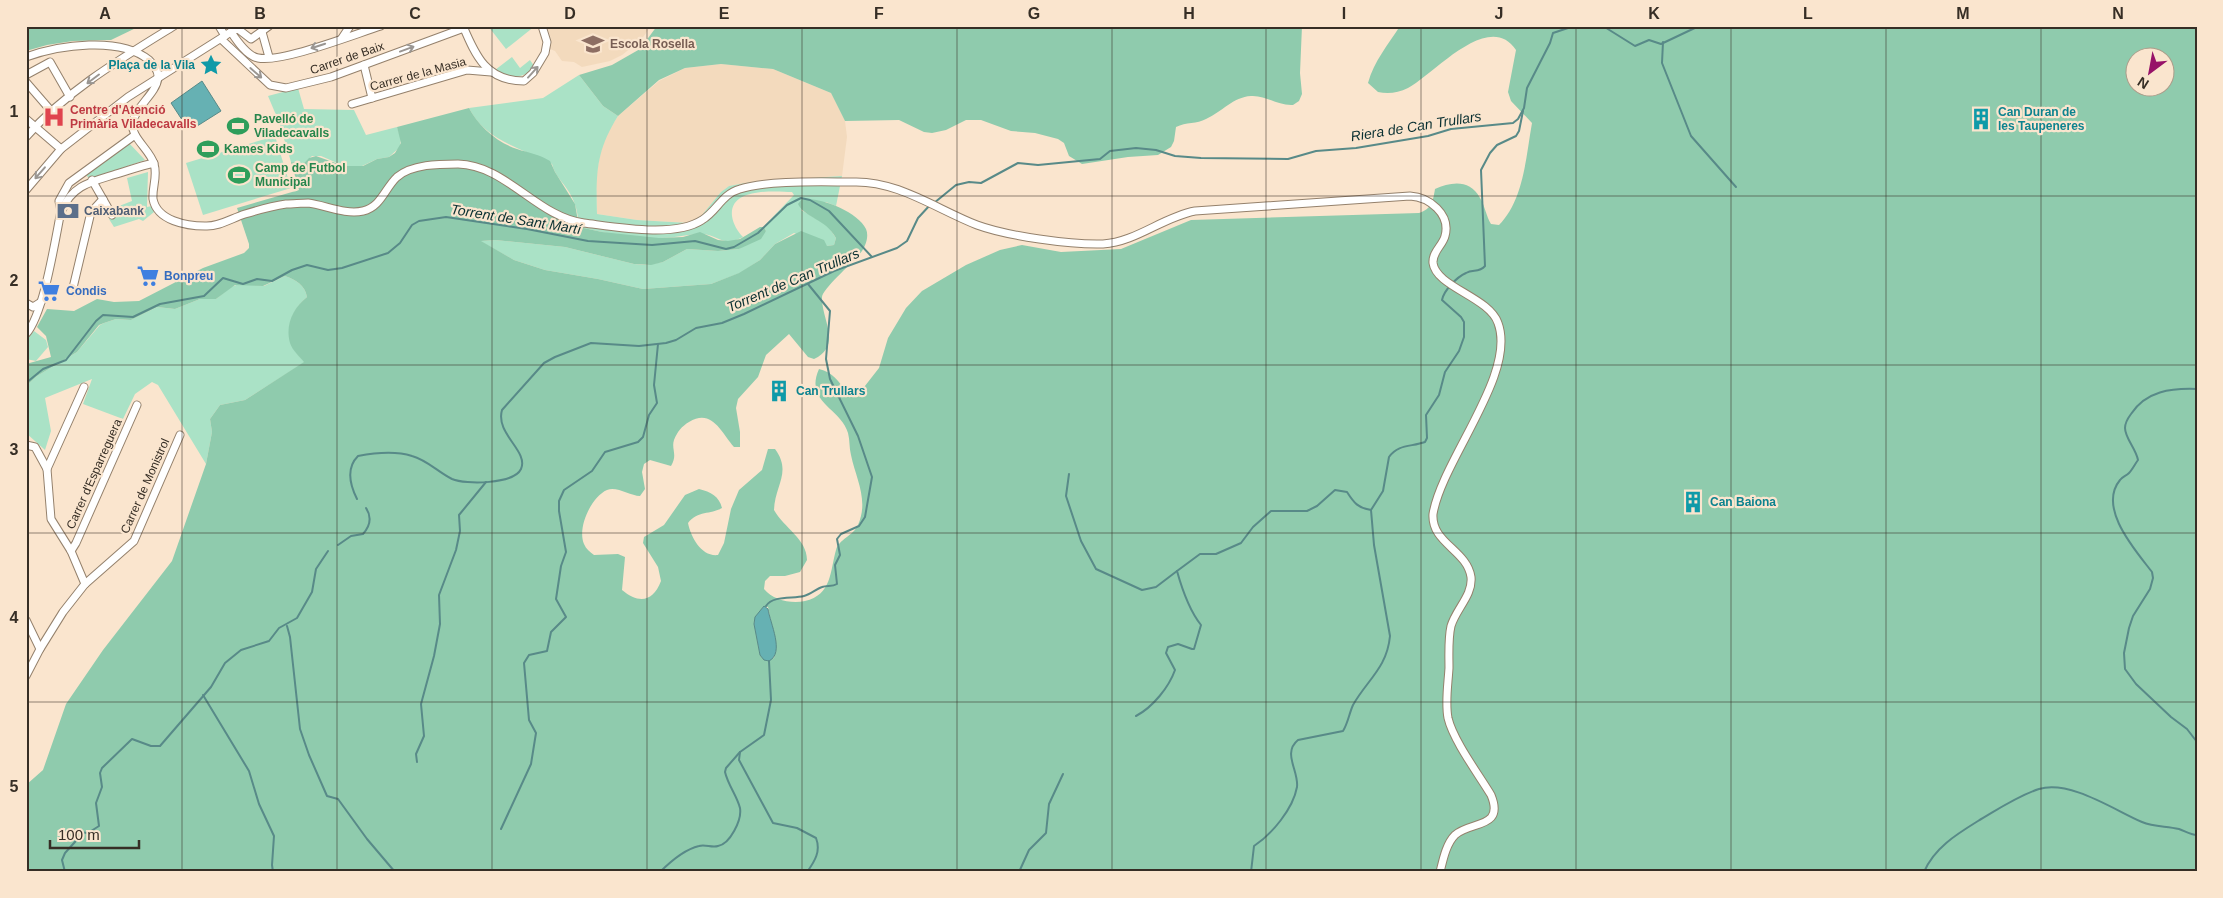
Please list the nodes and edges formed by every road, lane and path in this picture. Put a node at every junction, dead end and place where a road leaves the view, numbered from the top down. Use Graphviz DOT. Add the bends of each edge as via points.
graph roads {
  1 [pos="174,26"];
  2 [pos="219,26"];
  3 [pos="269,26"];
  4 [pos="350,26"];
  5 [pos="381,26"];
  6 [pos="542,26"];
  7 [pos="464,27"];
  8 [pos="262,32"];
  9 [pos="228,34"];
  10 [pos="342,38"];
  11 [pos="134,51"];
  12 [pos="26,56"];
  13 [pos="269,58"];
  14 [pos="364,65"];
  15 [pos="490,72"];
  16 [pos="26,75"];
  17 [pos="159,76"];
  18 [pos="26,82"];
  19 [pos="70,97"];
  20 [pos="372,98"];
  21 [pos="352,104"];
  22 [pos="52,112"];
  23 [pos="26,119"];
  24 [pos="36,126"];
  25 [pos="135,135"];
  26 [pos="26,138"];
  27 [pos="61,150"];
  28 [pos="154,163"];
  29 [pos="92,180"];
  30 [pos="26,190"];
  31 [pos="103,199"];
  32 [pos="62,211"];
  33 [pos="112,215"];
  34 [pos="72,292"];
  35 [pos="26,303"];
  36 [pos="36,310"];
  37 [pos="26,334"];
  38 [pos="84,387"];
  39 [pos="136,405"];
  40 [pos="180,435"];
  41 [pos="26,445"];
  42 [pos="47,468"];
  43 [pos="71,550"];
  44 [pos="85,584"];
  45 [pos="26,620"];
  46 [pos="40,649"];
  47 [pos="26,676"];
  48 [pos="1440,872"];
  1 -- 11 [label="street"];
  2 -- 9 [label="street"];
  3 -- 8 [label="street"];
  4 -- 10 [label="street"];
  5 -- 10 [label="street"];
  15 -- 6 [label="street, Carrer de la Masia, one-way" via="498,78 524,81 539,64 548,42"];
  14 -- 7 [label="street, Carrer de Baix, one-way"];
  7 -- 15 [label="street"];
  8 -- 9 [label="street" via="251,39"];
  8 -- 13 [label="street"];
  9 -- 13 [label="street" via="253,56"];
  9 -- 14 [label="street, Carrer de Baix, one-way" via="270,85 286,88"];
  9 -- 17 [label="street"];
  10 -- 13 [label="street, one-way"];
  11 -- 12 [label="street" via="98,45 46,50"];
  11 -- 17 [label="street" via="152,63"];
  11 -- 19 [label="street, one-way"];
  14 -- 20 [label="street"];
  15 -- 20 [label="street, Carrer de la Masia" via="467,70"];
  16 -- 19 [label="street" via="50,62"];
  17 -- 25 [label="street" via="133,120"];
  17 -- 27 [label="street"];
  18 -- 22 [label="street"];
  19 -- 22 [label="street"];
  20 -- 21 [label="street, Carrer de la Masia"];
  22 -- 24 [label="street"];
  23 -- 24 [label="street"];
  24 -- 26 [label="street"];
  24 -- 27 [label="street"];
  25 -- 28 [label="street"];
  25 -- 32 [label="street" via="69,183 59,200"];
  27 -- 30 [label="street, one-way"];
  28 -- 29 [label="street"];
  28 -- 48 [label="street" via="153,197 163,214 189,225 212,226 283,205 305,203 364,211 376,204 400,174 414,168 437,165 466,165 481,169 552,213 574,221 656,230 683,228 701,222 726,196 751,186 867,182 886,185 962,218 1004,232 1100,244 1128,239 1171,218 1195,211 1417,196 1430,201 1445,224 1446,234 1434,258 1435,270 1485,305 1496,317 1501,351 1489,392 1460,444 1432,518 1437,533 1464,562 1471,578 1470,590 1451,627 1449,719 1456,737 1491,795 1494,809 1487,822 1456,834 1449,844"];
  29 -- 31 [label="street"];
  29 -- 32 [label="street" via="75,189 65,201"];
  31 -- 33 [label="street"];
  31 -- 34 [label="street" via="91,212"];
  32 -- 36 [label="street" via="41,302"];
  35 -- 36 [label="street"];
  36 -- 37 [label="street"];
  38 -- 42 [label="street"];
  39 -- 43 [label="street, Carrer d'Esparreguera"];
  40 -- 44 [label="street, Carrer de Monistrol" via="134,541"];
  41 -- 42 [label="street" via="35,447"];
  42 -- 43 [label="street" via="52,519"];
  43 -- 44 [label="street"];
  44 -- 46 [label="street, Carrer de Monistrol"];
  45 -- 46 [label="street"];
  46 -- 47 [label="street, Carrer de Monistrol"];
}
